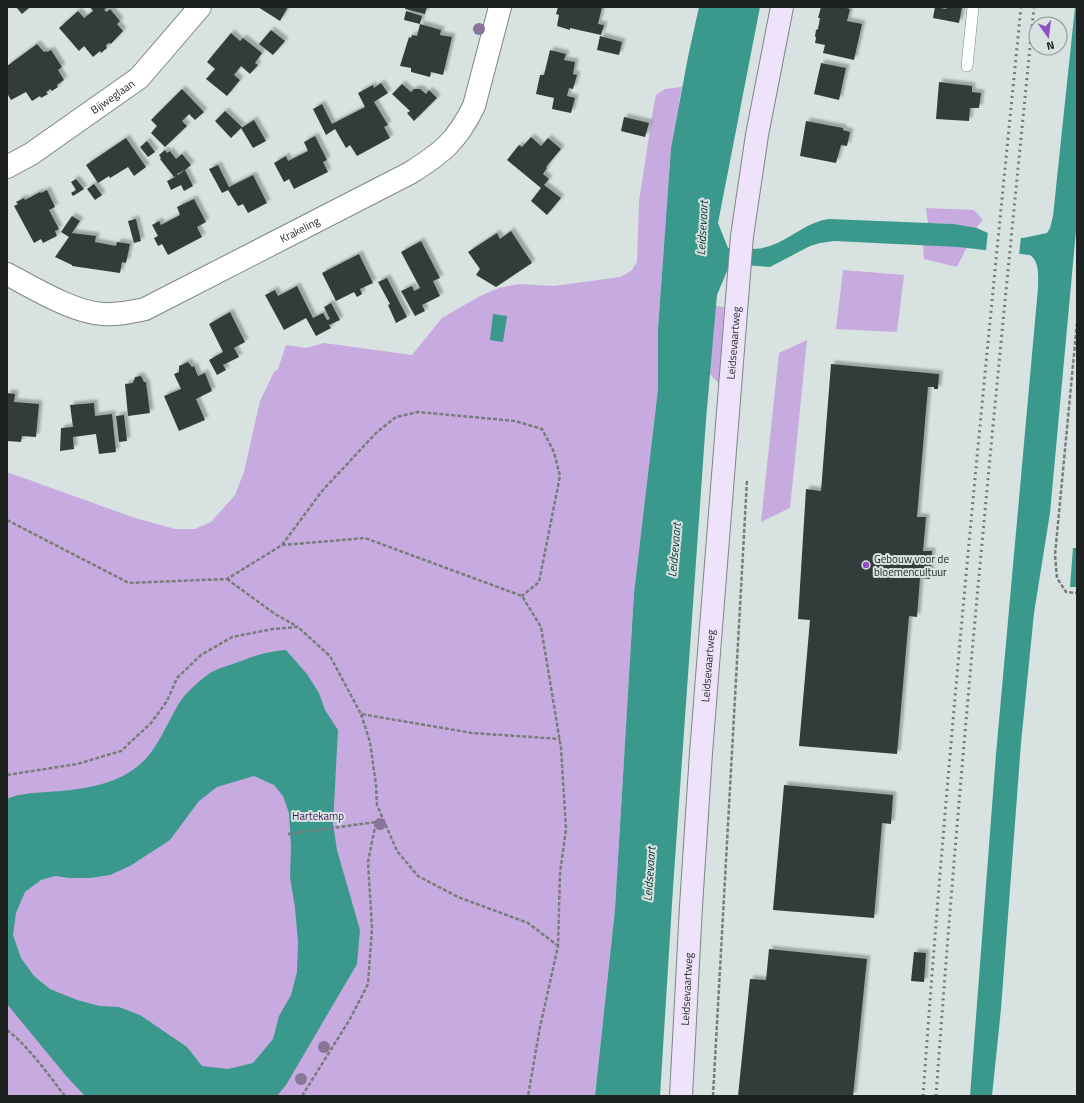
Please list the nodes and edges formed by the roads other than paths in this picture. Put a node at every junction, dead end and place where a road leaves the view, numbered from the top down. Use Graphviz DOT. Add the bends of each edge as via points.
graph roads {
  1 [pos="200,7"];
  2 [pos="500,7"];
  3 [pos="782,7"];
  4 [pos="973,7"];
  5 [pos="967,66"];
  6 [pos="7,167"];
  7 [pos="7,274"];
  8 [pos="681,1096"];
  1 -- 6 [label="street, Bijweglaan" via="139,78 31,154"];
  2 -- 7 [label="street, Krakeling" via="474,106 467,122 436,157 410,173 146,309 122,314 102,314 76,308"];
  3 -- 8 [label="street, Leidsevaartweg" via="757,135 742,236 701,753"];
  4 -- 5 [label="lane"];
}
